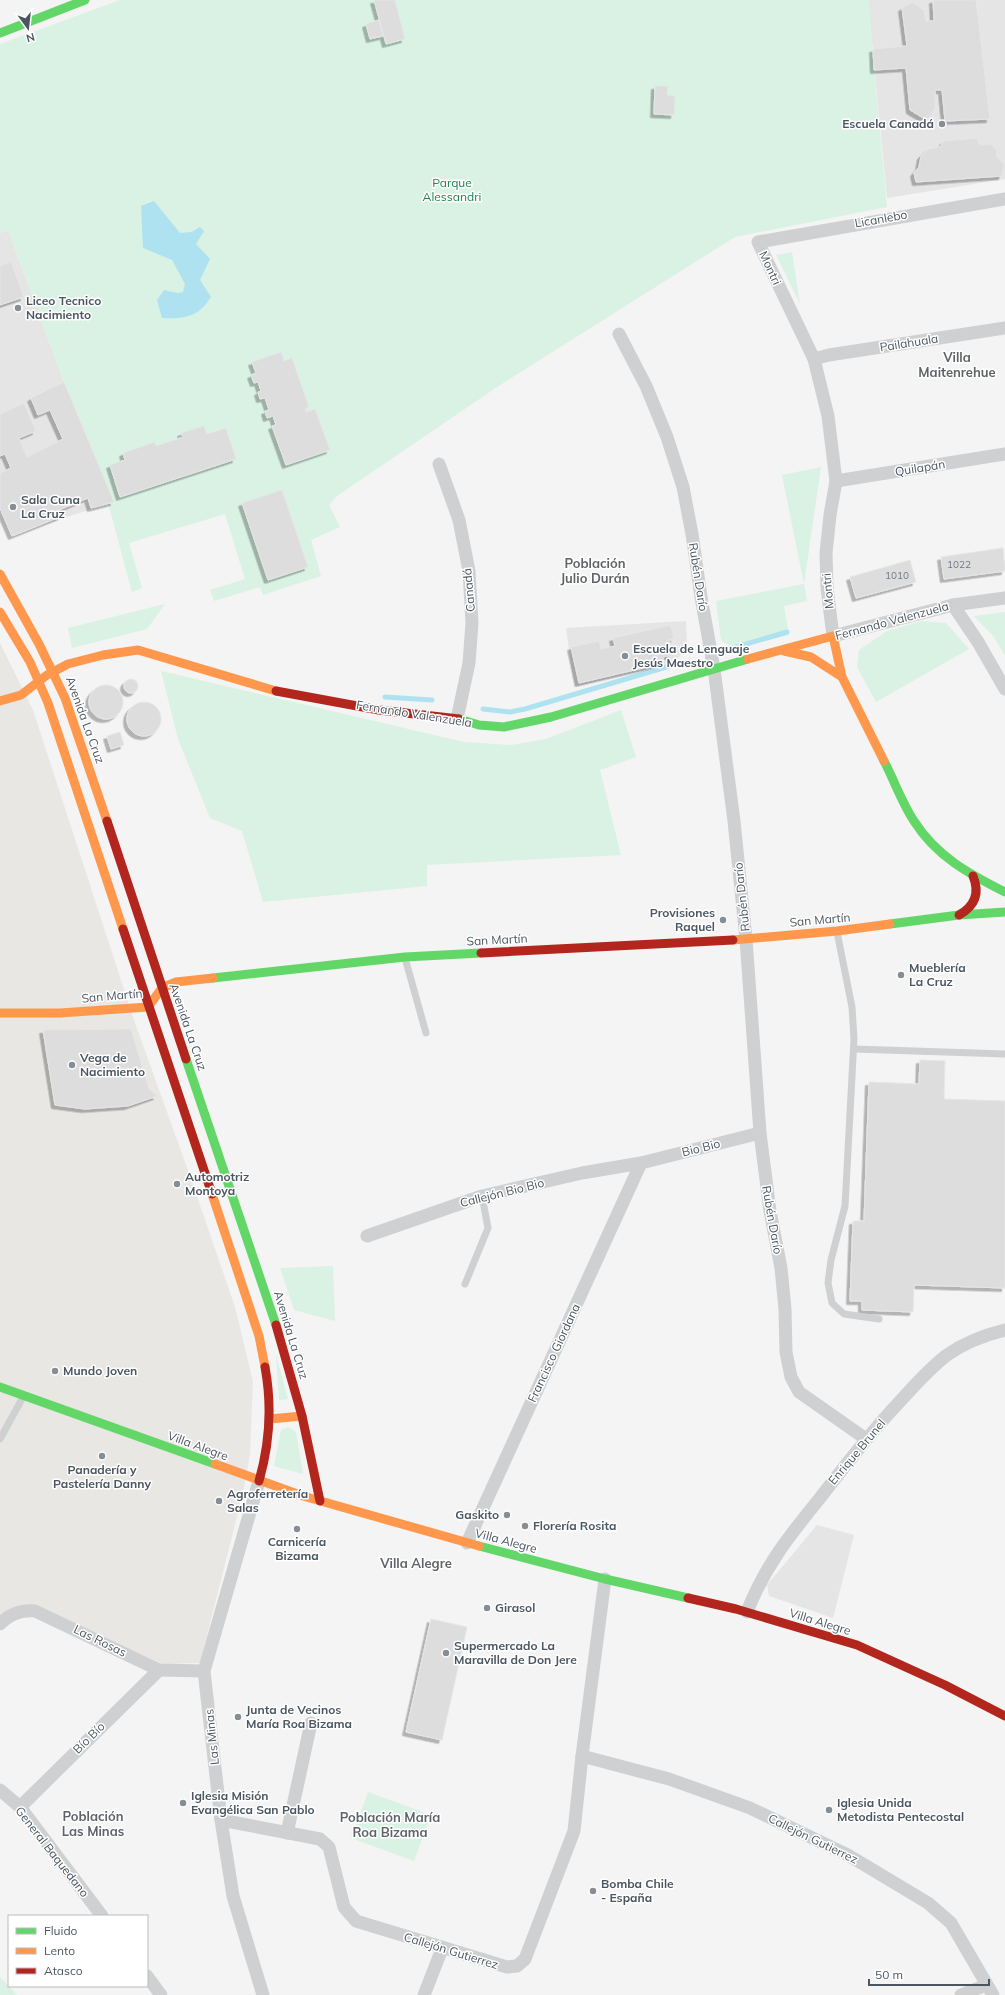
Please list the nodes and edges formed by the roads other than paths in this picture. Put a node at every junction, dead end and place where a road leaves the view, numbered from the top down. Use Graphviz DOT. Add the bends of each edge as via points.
graph roads {
  1 [pos="85,0"];
  2 [pos="0,33"];
  3 [pos="1005,199"];
  4 [pos="758,242"];
  5 [pos="1005,328"];
  6 [pos="619,334"];
  7 [pos="814,359"];
  8 [pos="1005,454"];
  9 [pos="439,464"];
  10 [pos="836,481"];
  11 [pos="0,574"];
  12 [pos="1005,598"];
  13 [pos="953,605"];
  14 [pos="0,612"];
  15 [pos="833,636"];
  16 [pos="781,650"];
  17 [pos="714,668"];
  18 [pos="51,673"];
  19 [pos="842,677"];
  20 [pos="39,681"];
  21 [pos="1005,688"];
  22 [pos="0,702"];
  23 [pos="457,719"];
  24 [pos="973,876"];
  25 [pos="1005,892"];
  26 [pos="1005,912"];
  27 [pos="960,915"];
  28 [pos="837,931"];
  29 [pos="746,938"];
  30 [pos="405,957"];
  31 [pos="162,988"];
  32 [pos="148,1007"];
  33 [pos="0,1013"];
  34 [pos="426,1033"];
  35 [pos="854,1049"];
  36 [pos="1005,1054"];
  37 [pos="760,1133"];
  38 [pos="641,1163"];
  39 [pos="482,1196"];
  40 [pos="366,1236"];
  41 [pos="464,1284"];
  42 [pos="879,1319"];
  43 [pos="1005,1330"];
  44 [pos="0,1387"];
  45 [pos="23,1397"];
  46 [pos="302,1416"];
  47 [pos="270,1419"];
  48 [pos="0,1439"];
  49 [pos="866,1439"];
  50 [pos="259,1481"];
  51 [pos="320,1501"];
  52 [pos="467,1543"];
  53 [pos="605,1580"];
  54 [pos="747,1612"];
  55 [pos="0,1624"];
  56 [pos="159,1670"];
  57 [pos="204,1671"];
  58 [pos="1005,1716"];
  59 [pos="311,1723"];
  60 [pos="582,1756"];
  61 [pos="0,1790"];
  62 [pos="20,1807"];
  63 [pos="221,1820"];
  64 [pos="287,1833"];
  65 [pos="101,1915"];
  66 [pos="442,1949"];
  67 [pos="148,1977"];
  68 [pos="990,1990"];
  69 [pos="161,1995"];
  70 [pos="263,1995"];
  71 [pos="424,1995"];
  72 [pos="961,1995"];
  1 -- 2 [label="main road"];
  3 -- 4 [label="street, Licanlebo"];
  4 -- 7 [label="street, Montri"];
  5 -- 7 [label="street, Pailahuala"];
  6 -- 17 [label="street, Rubén Darío" via="649,393 667,436 682,488"];
  7 -- 10 [label="street, Montri" via="828,416"];
  8 -- 10 [label="street, Quilapán"];
  9 -- 23 [label="street, Canadá" via="459,520 469,571 469,663"];
  10 -- 15 [label="street, Montri" via="826,553"];
  11 -- 18 [label="main road, Avenida La Cruz"];
  12 -- 13 [label="street, Fernando Valenzuela"];
  13 -- 15 [label="street, Fernando Valenzuela"];
  13 -- 21 [label="street"];
  14 -- 20 [label="main road"];
  15 -- 16 [label="main road, Fernando Valenzuela"];
  15 -- 19 [label="main road, Montri"];
  16 -- 17 [label="main road, Fernando Valenzuela"];
  16 -- 19 [label="main road, Fernando Valenzuela" via="811,658"];
  17 -- 23 [label="main road, Fernando Valenzuela" via="525,724 504,727 479,725"];
  17 -- 29 [label="street, Rubén Darío"];
  18 -- 20 [label="main road, Fernando Valenzuela"];
  18 -- 23 [label="main road, Fernando Valenzuela" via="94,657 138,650 284,693 380,710"];
  18 -- 31 [label="main road, Avenida La Cruz" via="73,717"];
  19 -- 24 [label="main road, Montri" via="914,821 945,857"];
  20 -- 22 [label="main road, Fernando Valenzuela" via="20,696"];
  20 -- 32 [label="main road" via="82,802"];
  24 -- 25 [label="main road, Montri"];
  24 -- 27 [label="main road" via="976,883 976,898 970,909"];
  26 -- 27 [label="main road, San Martín"];
  27 -- 28 [label="main road, San Martín"];
  28 -- 29 [label="main road, San Martín"];
  28 -- 35 [label="lane" via="852,1007"];
  29 -- 30 [label="main road, San Martín"];
  29 -- 37 [label="street, Rubén Darío"];
  30 -- 31 [label="main road, San Martín" via="176,982"];
  30 -- 34 [label="lane"];
  31 -- 32 [label="main road, San Martín"];
  31 -- 46 [label="main road, Avenida La Cruz" via="277,1326"];
  32 -- 33 [label="main road, San Martín" via="60,1013"];
  32 -- 47 [label="main road" via="259,1336"];
  35 -- 36 [label="lane"];
  35 -- 42 [label="lane" via="845,1206 831,1260 828,1283 832,1303 844,1314"];
  37 -- 38 [label="street, Bio Bio"];
  37 -- 49 [label="street, Rubén Darío" via="781,1268 786,1352 791,1377 799,1392"];
  38 -- 39 [label="street, Callejón Bio Bio" via="582,1173"];
  38 -- 52 [label="street, Francisco Giordana"];
  39 -- 40 [label="street, Callejón Bio Bio"];
  39 -- 41 [label="lane" via="488,1228"];
  43 -- 49 [label="street, Enrique Brunel" via="977,1339 948,1354 923,1376"];
  44 -- 45 [label="main road, Villa Alegre"];
  45 -- 48 [label="lane"];
  45 -- 50 [label="main road, Villa Alegre"];
  46 -- 47 [label="main road"];
  46 -- 51 [label="main road, Avenida La Cruz"];
  47 -- 50 [label="main road" via="268,1448"];
  49 -- 54 [label="street, Enrique Brunel" via="782,1544 760,1581"];
  50 -- 51 [label="main road, Villa Alegre"];
  50 -- 57 [label="street, Las Minas"];
  51 -- 52 [label="main road, Villa Alegre"];
  52 -- 53 [label="main road, Villa Alegre"];
  53 -- 54 [label="main road, Villa Alegre"];
  53 -- 60 [label="street, Callejón Gutierrez"];
  54 -- 58 [label="main road, Villa Alegre" via="857,1645"];
  55 -- 56 [label="street, Las Rosas" via="20,1611 35,1611"];
  56 -- 57 [label="street, Las Rosas"];
  56 -- 62 [label="street, Bío Bío"];
  57 -- 63 [label="street, Las Minas"];
  59 -- 64 [label="street"];
  60 -- 66 [label="street, Callejón Gutierrez" via="574,1831 523,1962 517,1966 507,1967"];
  60 -- 68 [label="street, Callejón Gutierrez" via="669,1779 750,1808 848,1855 928,1903 951,1923"];
  61 -- 62 [label="street, General Baquedano"];
  62 -- 65 [label="street, General Baquedano"];
  63 -- 64 [label="street, Callejón Gutierrez"];
  63 -- 70 [label="street, Las Minas" via="233,1896"];
  64 -- 66 [label="street, Callejón Gutierrez" via="320,1839 328,1847 344,1906 356,1922"];
  66 -- 71 [label="street"];
  67 -- 69 [label="street"];
  68 -- 72 [label="street"];
}
